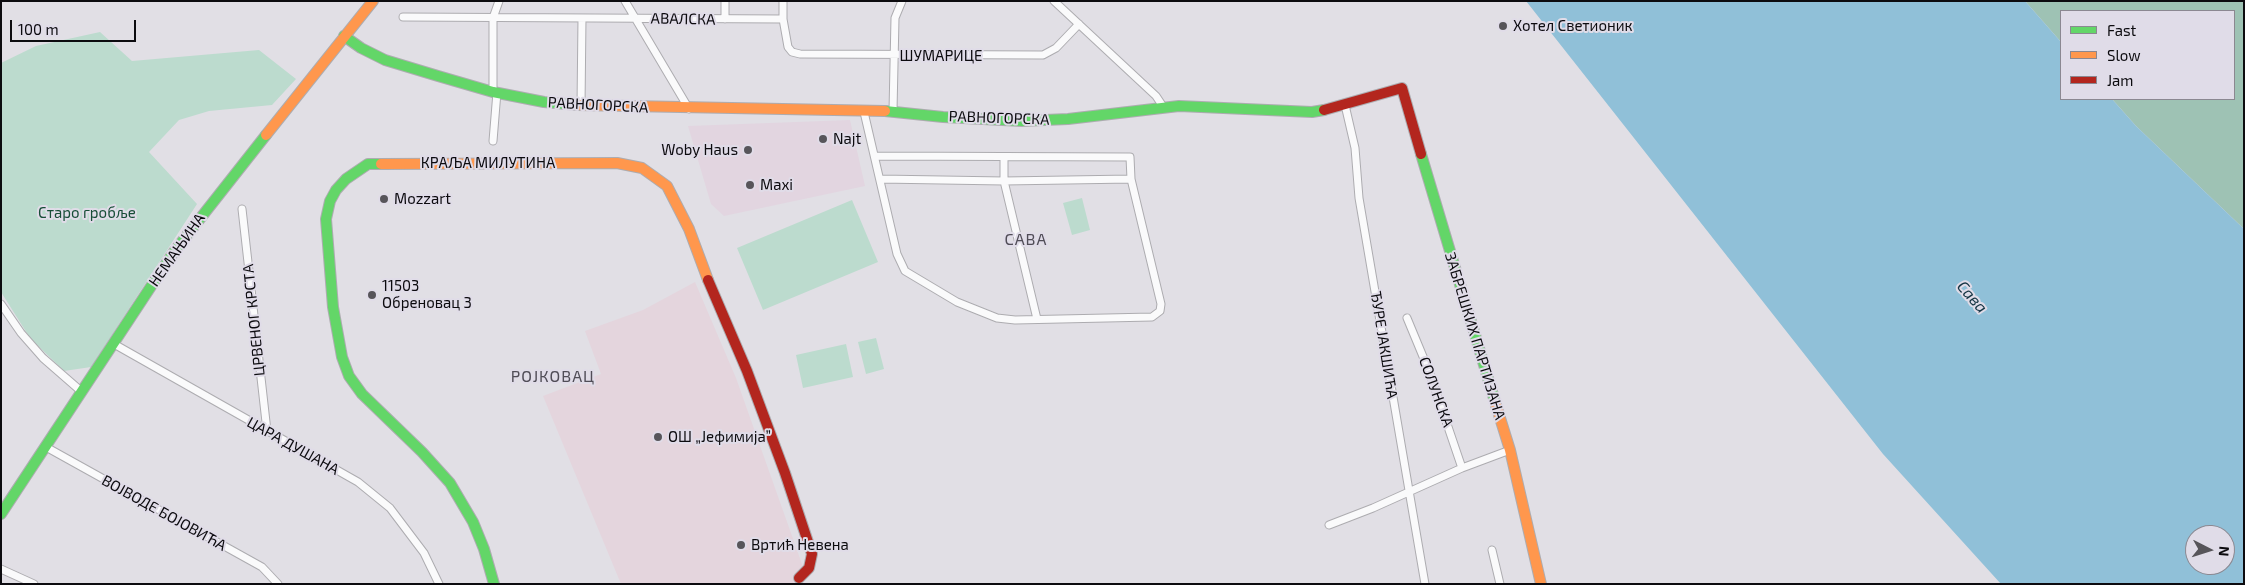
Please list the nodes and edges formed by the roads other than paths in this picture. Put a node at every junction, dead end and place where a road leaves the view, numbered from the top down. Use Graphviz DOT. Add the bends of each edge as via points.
graph roads {
  1 [pos="373,1"];
  2 [pos="499,1"];
  3 [pos="625,1"];
  4 [pos="725,1"];
  5 [pos="783,1"];
  6 [pos="902,1"];
  7 [pos="1054,1"];
  8 [pos="403,17"];
  9 [pos="493,18"];
  10 [pos="582,18"];
  11 [pos="636,18"];
  12 [pos="725,19"];
  13 [pos="783,19"];
  14 [pos="1079,24"];
  15 [pos="344,36"];
  16 [pos="894,56"];
  17 [pos="1404,89"];
  18 [pos="495,92"];
  19 [pos="1345,105"];
  20 [pos="581,106"];
  21 [pos="1164,108"];
  22 [pos="689,109"];
  23 [pos="893,111"];
  24 [pos="864,112"];
  25 [pos="493,142"];
  26 [pos="875,156"];
  27 [pos="1004,158"];
  28 [pos="880,179"];
  29 [pos="1131,179"];
  30 [pos="1004,182"];
  31 [pos="242,209"];
  32 [pos="2,307"];
  33 [pos="1407,318"];
  34 [pos="1037,319"];
  35 [pos="114,344"];
  36 [pos="82,392"];
  37 [pos="267,431"];
  38 [pos="46,447"];
  39 [pos="1510,450"];
  40 [pos="1462,468"];
  41 [pos="1408,492"];
  42 [pos="1,514"];
  43 [pos="1329,525"];
  44 [pos="1492,550"];
  45 [pos="1,569"];
  46 [pos="798,578"];
  47 [pos="34,584"];
  48 [pos="278,584"];
  49 [pos="440,584"];
  50 [pos="494,584"];
  51 [pos="1425,584"];
  52 [pos="1500,584"];
  53 [pos="1541,584"];
  1 -- 15 [label="street, НЕМАЊИНА"];
  2 -- 9 [label="street"];
  3 -- 11 [label="street"];
  4 -- 12 [label="street"];
  5 -- 13 [label="street"];
  6 -- 16 [label="street" via="895,18"];
  7 -- 14 [label="street"];
  8 -- 9 [label="street, АВАЛСКА"];
  9 -- 10 [label="street, АВАЛСКА"];
  9 -- 18 [label="street"];
  10 -- 11 [label="street, АВАЛСКА"];
  10 -- 20 [label="street"];
  11 -- 12 [label="street, АВАЛСКА"];
  11 -- 22 [label="street"];
  12 -- 13 [label="street, АВАЛСКА"];
  13 -- 16 [label="street, ШУМАРИЦЕ" via="792,52"];
  14 -- 16 [label="street, ШУМАРИЦЕ" via="1056,48 1043,55"];
  14 -- 21 [label="street" via="1156,96"];
  15 -- 18 [label="street, РАВНОГОРСКА" via="386,60"];
  15 -- 35 [label="street, НЕМАЊИНА" via="206,207"];
  16 -- 23 [label="street"];
  17 -- 19 [label="street, РАВНОГОРСКА"];
  17 -- 39 [label="street, ЗАБРЕШКИХ ПАРТИЗАНА" via="1425,170"];
  18 -- 20 [label="street, РАВНОГОРСКА"];
  18 -- 25 [label="street"];
  19 -- 21 [label="street, РАВНОГОРСКА" via="1312,112 1196,106"];
  19 -- 41 [label="street, ЂУРЕ ЈАКШИЋА"];
  20 -- 22 [label="street, РАВНОГОРСКА"];
  21 -- 23 [label="street, РАВНОГОРСКА" via="1022,122"];
  22 -- 24 [label="street, РАВНОГОРСКА"];
  23 -- 24 [label="street, РАВНОГОРСКА"];
  24 -- 26 [label="street"];
  26 -- 27 [label="street"];
  26 -- 28 [label="street"];
  27 -- 29 [label="street" via="1130,157"];
  27 -- 30 [label="street"];
  28 -- 30 [label="street"];
  28 -- 34 [label="street" via="899,262 905,271 957,302 989,316"];
  29 -- 30 [label="street"];
  29 -- 34 [label="street" via="1160,310 1152,317"];
  30 -- 34 [label="street"];
  31 -- 37 [label="street, ЦРВЕНОГ КРСТА"];
  32 -- 36 [label="street" via="42,358"];
  33 -- 40 [label="street, СОЛУНСКА"];
  35 -- 36 [label="street, НЕМАЊИНА"];
  35 -- 37 [label="street, ЦАРА ДУШАНА"];
  36 -- 38 [label="street, НЕМАЊИНА"];
  37 -- 49 [label="street, ЦАРА ДУШАНА" via="358,482 390,508 424,553"];
  38 -- 42 [label="street, НЕМАЊИНА"];
  38 -- 48 [label="street, ВОЈВОДЕ БОЈОВИЋА" via="262,567"];
  39 -- 40 [label="street"];
  39 -- 53 [label="street, ЗАБРЕШКИХ ПАРТИЗАНА"];
  40 -- 41 [label="street"];
  41 -- 43 [label="street"];
  41 -- 51 [label="street, ЂУРЕ ЈАКШИЋА"];
  44 -- 52 [label="street"];
  45 -- 47 [label="street"];
  46 -- 50 [label="street, КРАЉА МИЛУТИНА" via="810,568 812,554 785,472 689,229 667,186 642,168 617,163 368,164 336,190 326,219 333,307 342,357 349,376 362,394 450,483 473,522"];
}
